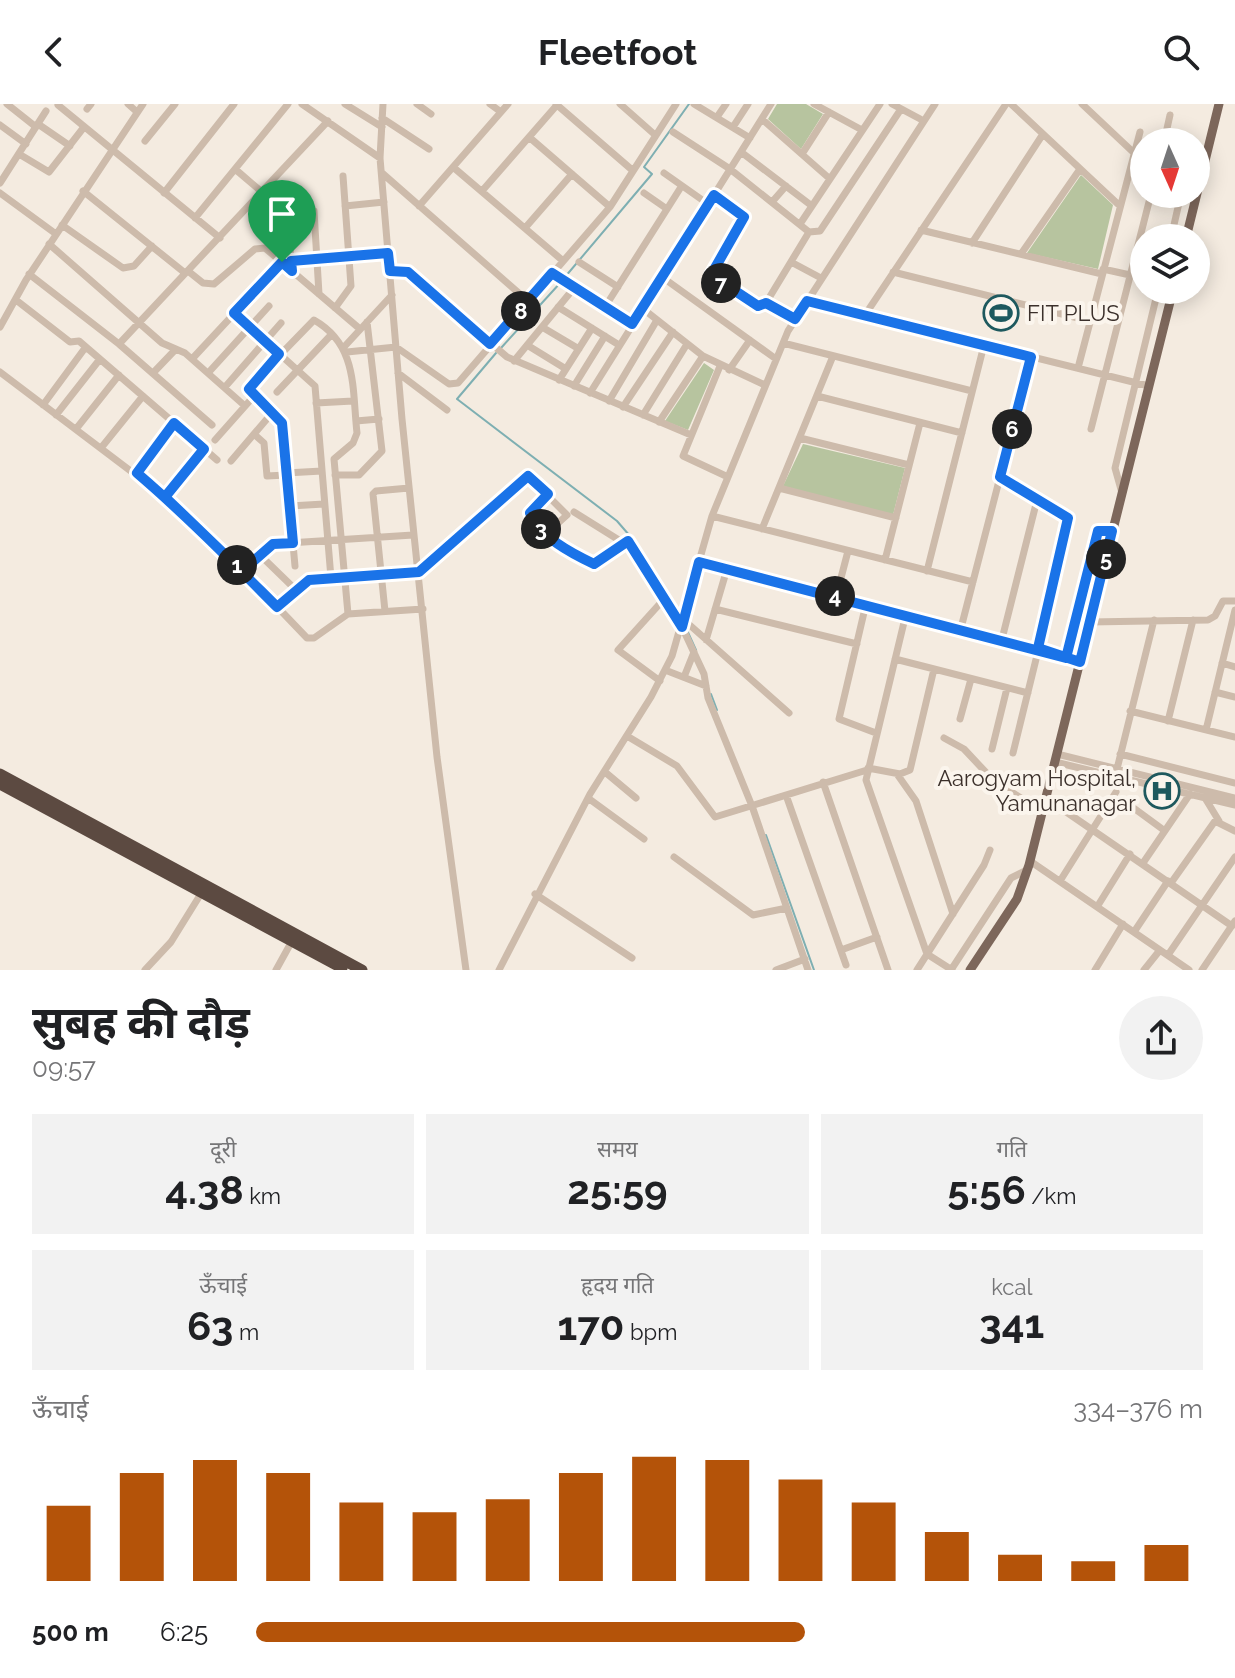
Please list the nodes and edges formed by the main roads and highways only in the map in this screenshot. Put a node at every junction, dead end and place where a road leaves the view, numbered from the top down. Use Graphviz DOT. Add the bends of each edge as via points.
graph roads {
  1 [pos="1219,104"];
  2 [pos="1210,130"];
  3 [pos="1170,304"];
  4 [pos="0,774"];
  5 [pos="0,784"];
  6 [pos="346,970"];
  7 [pos="362,970"];
  8 [pos="970,970"];
  1 -- 2 [label="main road"];
  3 -- 8 [label="main road" via="1028,866 1017,899"];
  4 -- 7 [label="highway"];
  5 -- 6 [label="highway"];
}
